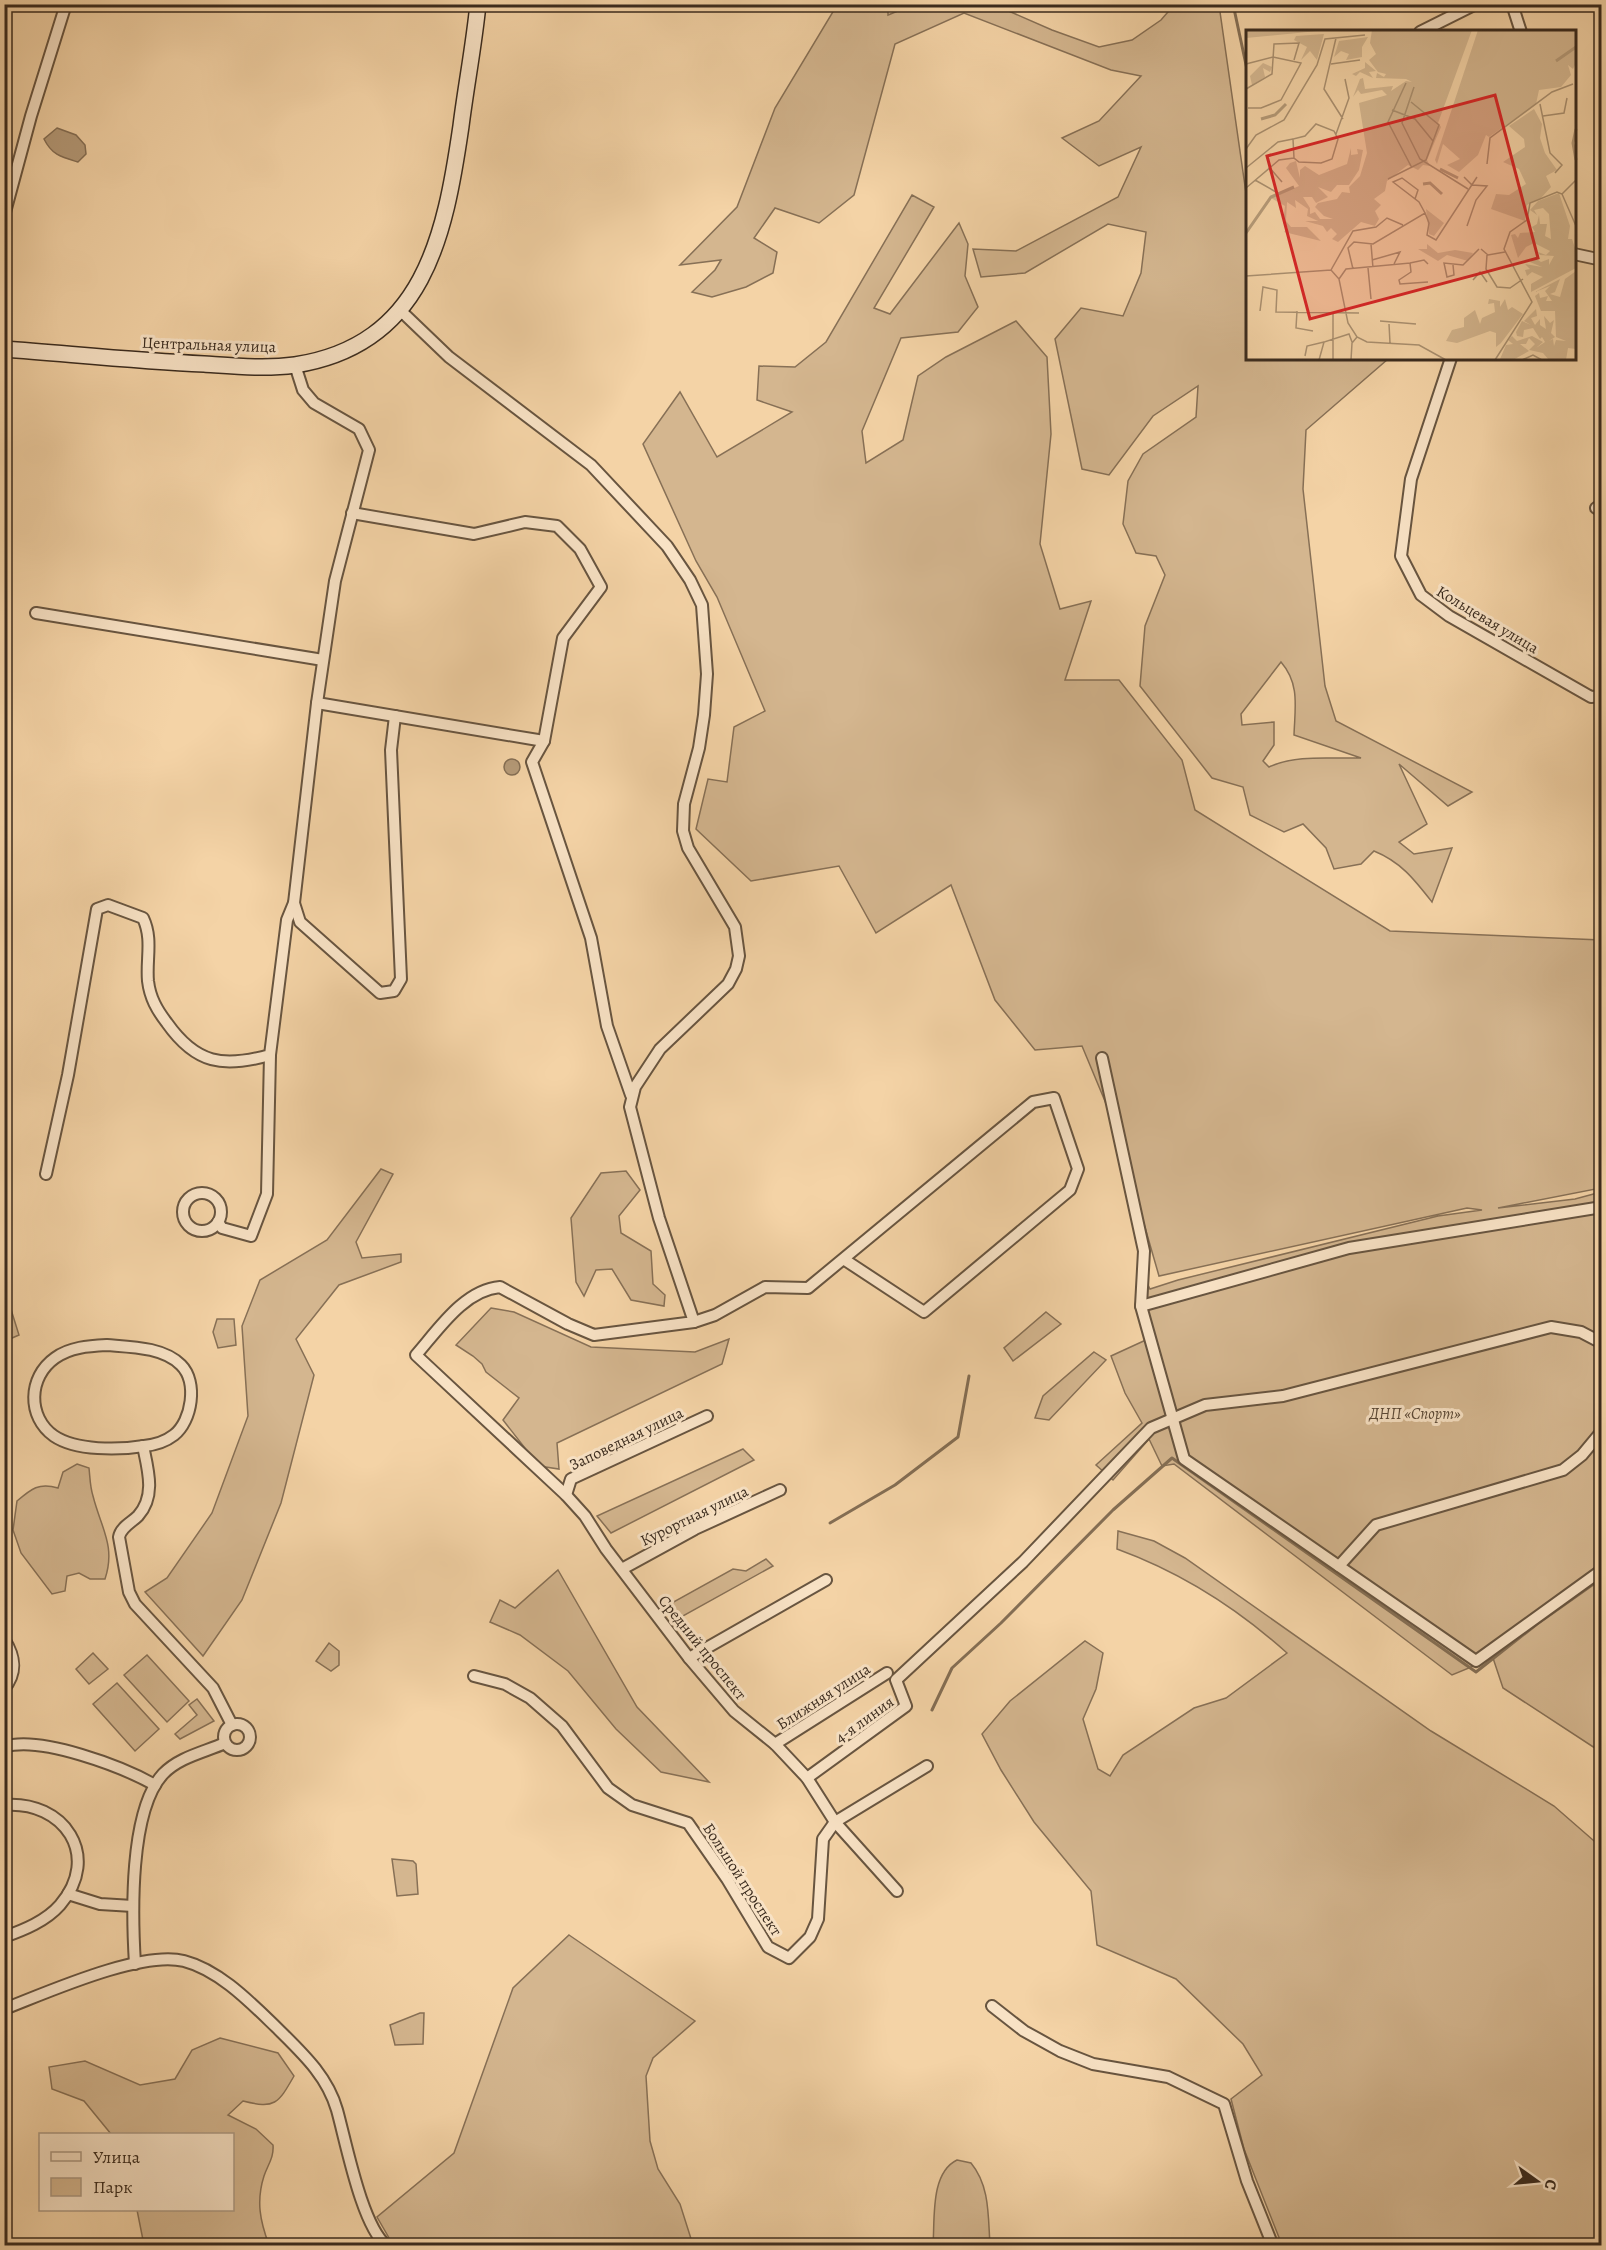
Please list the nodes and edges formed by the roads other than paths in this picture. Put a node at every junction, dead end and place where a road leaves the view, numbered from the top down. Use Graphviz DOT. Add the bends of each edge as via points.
graph roads {
  1 [pos="66,4"];
  2 [pos="478,4"];
  3 [pos="1476,4"];
  4 [pos="1512,4"];
  5 [pos="1424,30"];
  6 [pos="1520,30"];
  7 [pos="4,216"];
  8 [pos="1576,254"];
  9 [pos="1602,260"];
  10 [pos="401,311"];
  11 [pos="4,349"];
  12 [pos="1450,360"];
  13 [pos="295,365"];
  14 [pos="352,513"];
  15 [pos="36,613"];
  16 [pos="322,660"];
  17 [pos="1602,696"];
  18 [pos="317,703"];
  19 [pos="395,716"];
  20 [pos="544,741"];
  21 [pos="294,903"];
  22 [pos="270,1055"];
  23 [pos="1102,1058"];
  24 [pos="631,1095"];
  25 [pos="46,1174"];
  26 [pos="1602,1207"];
  27 [pos="218,1222"];
  28 [pos="845,1260"];
  29 [pos="1141,1306"];
  30 [pos="694,1322"];
  31 [pos="1602,1343"];
  32 [pos="707,1416"];
  33 [pos="1174,1418"];
  34 [pos="1602,1431"];
  35 [pos="144,1446"];
  36 [pos="780,1490"];
  37 [pos="566,1495"];
  38 [pos="1339,1566"];
  39 [pos="622,1569"];
  40 [pos="1602,1569"];
  41 [pos="826,1580"];
  42 [pos="4,1639"];
  43 [pos="689,1658"];
  44 [pos="887,1673"];
  45 [pos="474,1676"];
  46 [pos="4,1689"];
  47 [pos="232,1725"];
  48 [pos="225,1743"];
  49 [pos="775,1744"];
  50 [pos="4,1747"];
  51 [pos="927,1766"];
  52 [pos="807,1778"];
  53 [pos="155,1785"];
  54 [pos="4,1805"];
  55 [pos="835,1822"];
  56 [pos="897,1891"];
  57 [pos="68,1894"];
  58 [pos="133,1906"];
  59 [pos="4,1937"];
  60 [pos="135,1964"];
  61 [pos="992,2007"];
  62 [pos="4,2009"];
  63 [pos="387,2246"];
  64 [pos="1273,2246"];
  1 -- 7 [label="street"];
  2 -- 10 [label="street, Центральная улица" via="444,221 421,282"];
  3 -- 5 [label="street"];
  4 -- 6 [label="street"];
  8 -- 9 [label="street"];
  10 -- 13 [label="street, Центральная улица" via="356,345"];
  10 -- 24 [label="street" via="448,357 591,465 667,546 702,605 707,675 704,715 684,804 682,831 735,927 739,956 728,984 660,1049"];
  11 -- 13 [label="street, Центральная улица" via="179,363"];
  12 -- 17 [label="street, Кольцевая улица" via="1411,479 1401,556 1422,595 1449,616 1591,697"];
  13 -- 14 [label="street" via="303,390 314,403 359,429 369,450"];
  14 -- 16 [label="street" via="335,581"];
  14 -- 20 [label="street" via="474,534 525,522 556,526 580,549 601,587 563,638"];
  15 -- 16 [label="street"];
  16 -- 18 [label="street"];
  18 -- 19 [label="street"];
  18 -- 21 [label="street"];
  19 -- 20 [label="street"];
  19 -- 21 [label="street" via="391,750 400,979 394,991 380,993 300,922"];
  20 -- 24 [label="street" via="532,762 591,938 607,1026"];
  21 -- 22 [label="street" via="287,920"];
  22 -- 25 [label="street" via="231,1062 201,1058 181,1044 154,1006 148,982 150,932 143,918 108,905 97,909"];
  22 -- 27 [label="street" via="267,1194 251,1236 222,1228"];
  23 -- 29 [label="street" via="1144,1251"];
  24 -- 30 [label="street" via="630,1107 659,1218"];
  26 -- 29 [label="street" via="1349,1248"];
  28 -- 28 [label="street" via="924,1312 1070,1190 1078,1169 1054,1098 1034,1102"];
  28 -- 30 [label="street" via="808,1288 765,1287 715,1315"];
  29 -- 33 [label="street"];
  30 -- 37 [label="street, Средний проспект" via="594,1335 500,1287 489,1288 461,1305 416,1355"];
  31 -- 33 [label="street" via="1581,1332 1551,1327 1283,1396 1205,1405"];
  32 -- 37 [label="street, Заповедная улица" via="571,1479"];
  33 -- 38 [label="street" via="1184,1459"];
  33 -- 52 [label="street, 4-я линия" via="1151,1428 1023,1562 896,1680 906,1706"];
  34 -- 38 [label="street" via="1563,1470 1376,1525"];
  35 -- 35 [label="street" via="166,1440 183,1425 191,1394 182,1365 147,1349 107,1345 65,1352 45,1366 33,1400 48,1431 80,1445"];
  35 -- 47 [label="street" via="149,1496 139,1515 122,1529 119,1537 129,1592 142,1613 213,1688"];
  36 -- 39 [label="street, Курортная улица" via="695,1529"];
  37 -- 39 [label="street, Средний проспект"];
  38 -- 40 [label="street" via="1476,1661"];
  39 -- 43 [label="street, Средний проспект"];
  41 -- 43 [label="street"];
  42 -- 46 [label="street" via="14,1669"];
  43 -- 49 [label="street, Средний проспект" via="734,1711"];
  44 -- 49 [label="street, Ближняя улица"];
  45 -- 55 [label="street, Большой проспект" via="506,1684 530,1698 562,1726 608,1788 632,1805 688,1823 728,1879 768,1947 789,1958 810,1937 818,1918 823,1839"];
  47 -- 48 [label="street" via="225,1731"];
  47 -- 48 [label="street" via="244,1726 250,1741 238,1750"];
  48 -- 53 [label="street" via="175,1764"];
  49 -- 52 [label="street, Средний проспект"];
  50 -- 53 [label="street" via="23,1744 57,1748 132,1773"];
  51 -- 55 [label="street"];
  52 -- 55 [label="street, Средний проспект"];
  53 -- 58 [label="street" via="141,1830"];
  54 -- 57 [label="street" via="29,1805 44,1810 74,1838 76,1868"];
  55 -- 56 [label="street, Средний проспект"];
  57 -- 58 [label="street" via="100,1904"];
  57 -- 59 [label="street" via="60,1906 36,1924"];
  58 -- 60 [label="street"];
  60 -- 62 [label="street" via="70,1983"];
  60 -- 63 [label="street" via="171,1960 200,1967 235,1991 318,2070 334,2100 366,2211"];
  61 -- 64 [label="street" via="1060,2051 1093,2064 1168,2077 1224,2104 1246,2181"];
}
